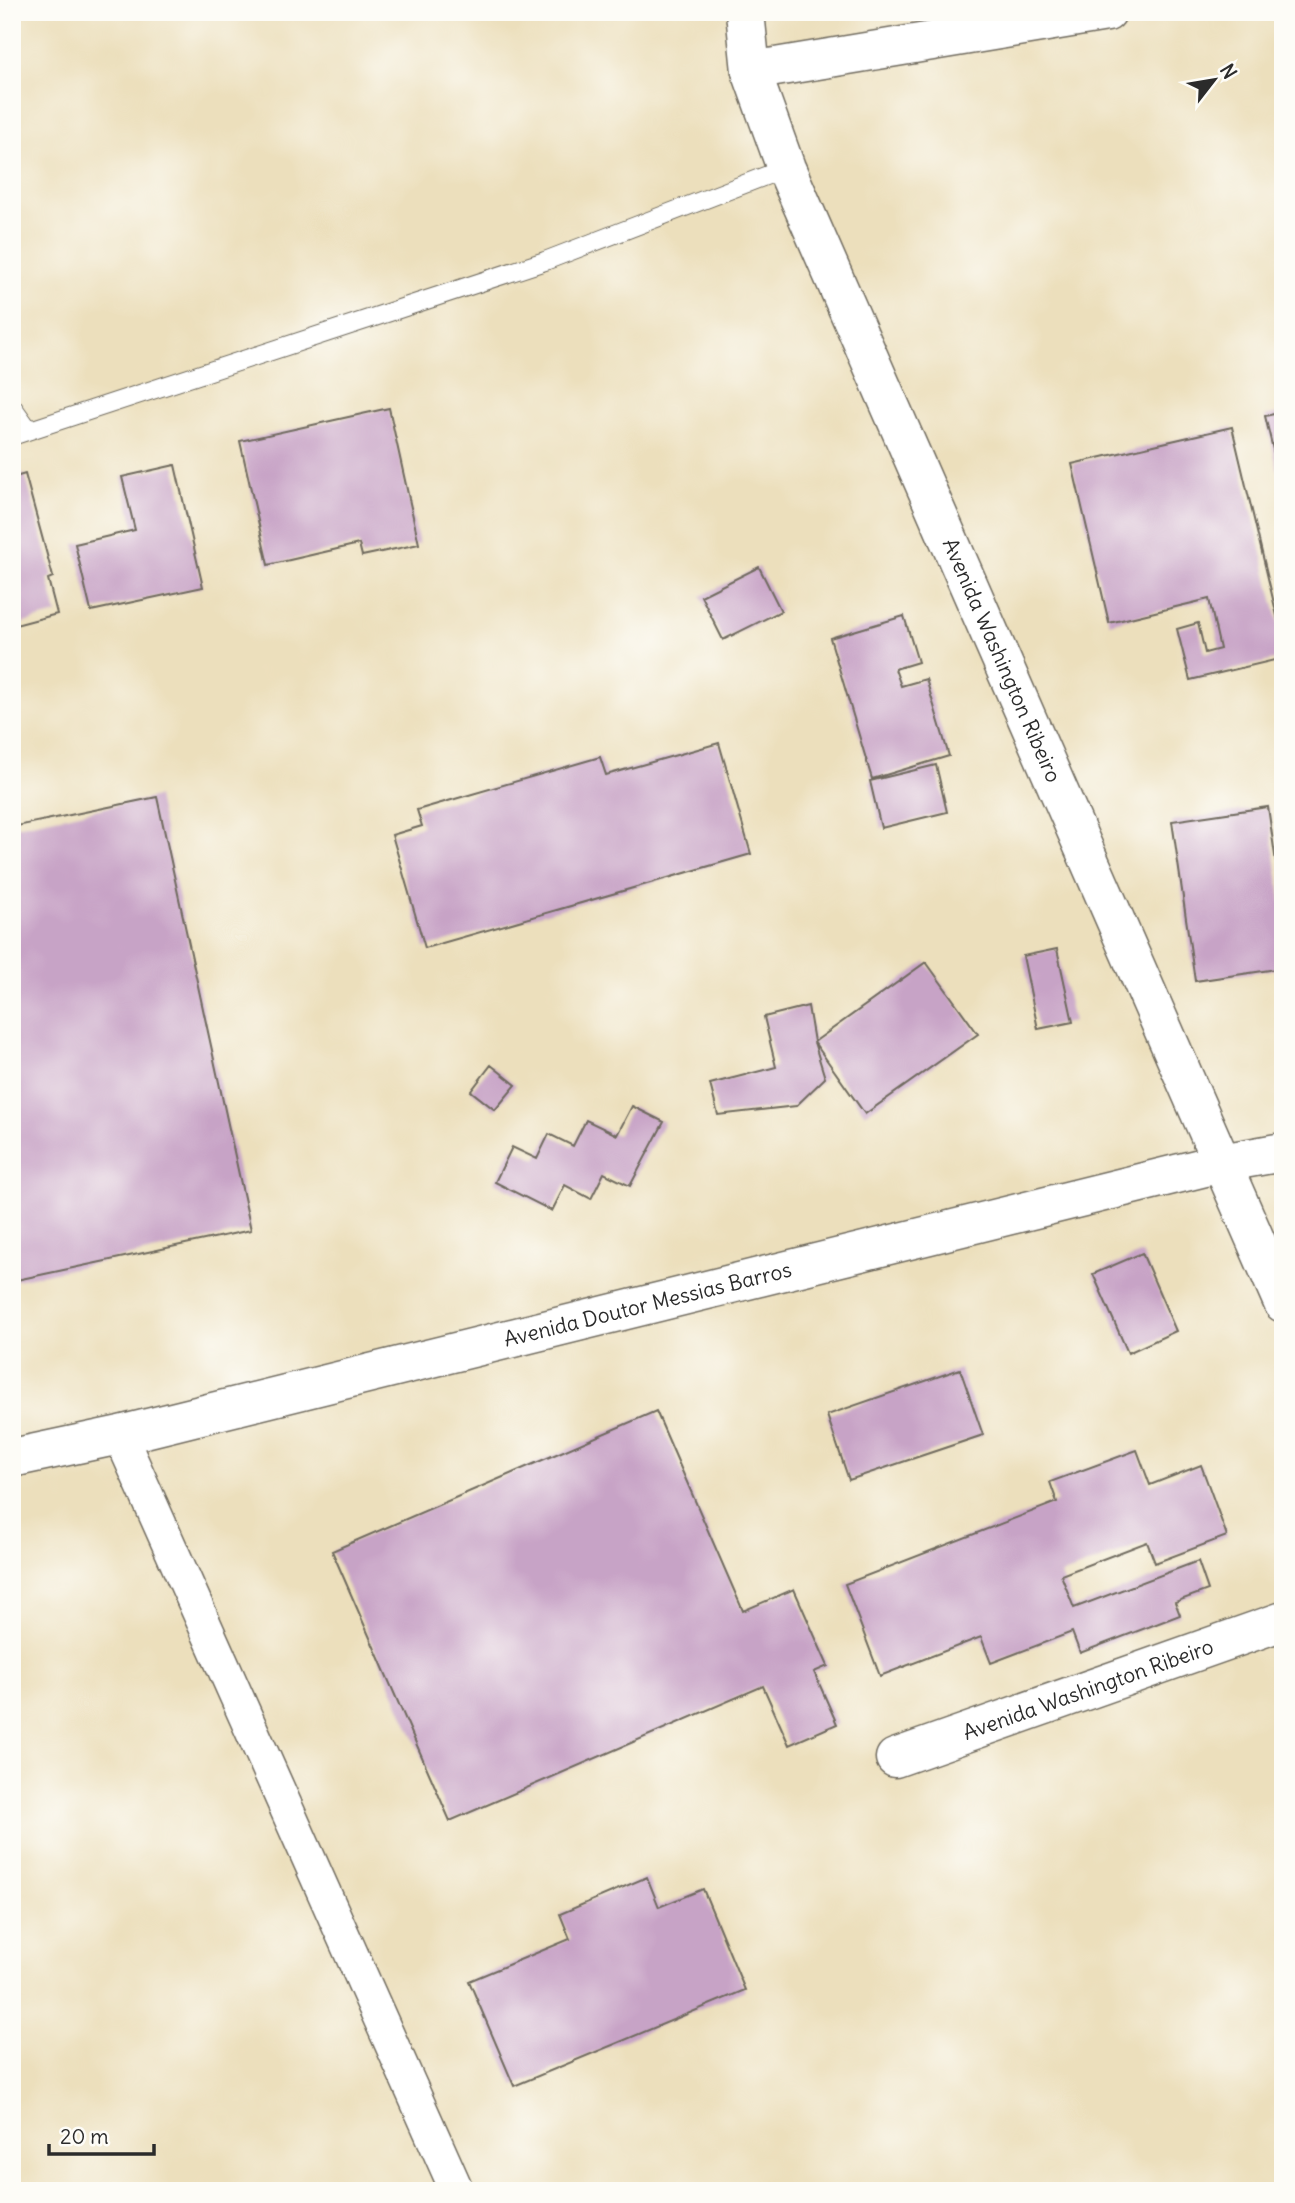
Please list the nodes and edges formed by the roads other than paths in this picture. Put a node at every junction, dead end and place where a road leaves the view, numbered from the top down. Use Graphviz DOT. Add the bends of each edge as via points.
graph roads {
  1 [pos="745,12"];
  2 [pos="1107,12"];
  3 [pos="1019,19"];
  4 [pos="751,71"];
  5 [pos="786,168"];
  6 [pos="12,406"];
  7 [pos="20,433"];
  8 [pos="1283,1152"];
  9 [pos="1222,1163"];
  10 [pos="1283,1303"];
  11 [pos="120,1435"];
  12 [pos="12,1458"];
  13 [pos="1283,1621"];
  14 [pos="895,1758"];
  15 [pos="457,2191"];
  1 -- 4 [label="street, Avenida Washington Ribeiro"];
  2 -- 3 [label="street"];
  3 -- 4 [label="street"];
  4 -- 5 [label="street, Avenida Washington Ribeiro"];
  5 -- 7 [label="lane" via="545,261"];
  5 -- 9 [label="street, Avenida Washington Ribeiro"];
  6 -- 7 [label="lane"];
  8 -- 9 [label="street, Avenida Doutor Messias Barros"];
  9 -- 10 [label="street, Avenida Washington Ribeiro"];
  9 -- 11 [label="street, Avenida Doutor Messias Barros"];
  11 -- 12 [label="street, Avenida Doutor Messias Barros"];
  11 -- 15 [label="street"];
  13 -- 14 [label="street, Avenida Washington Ribeiro"];
}
